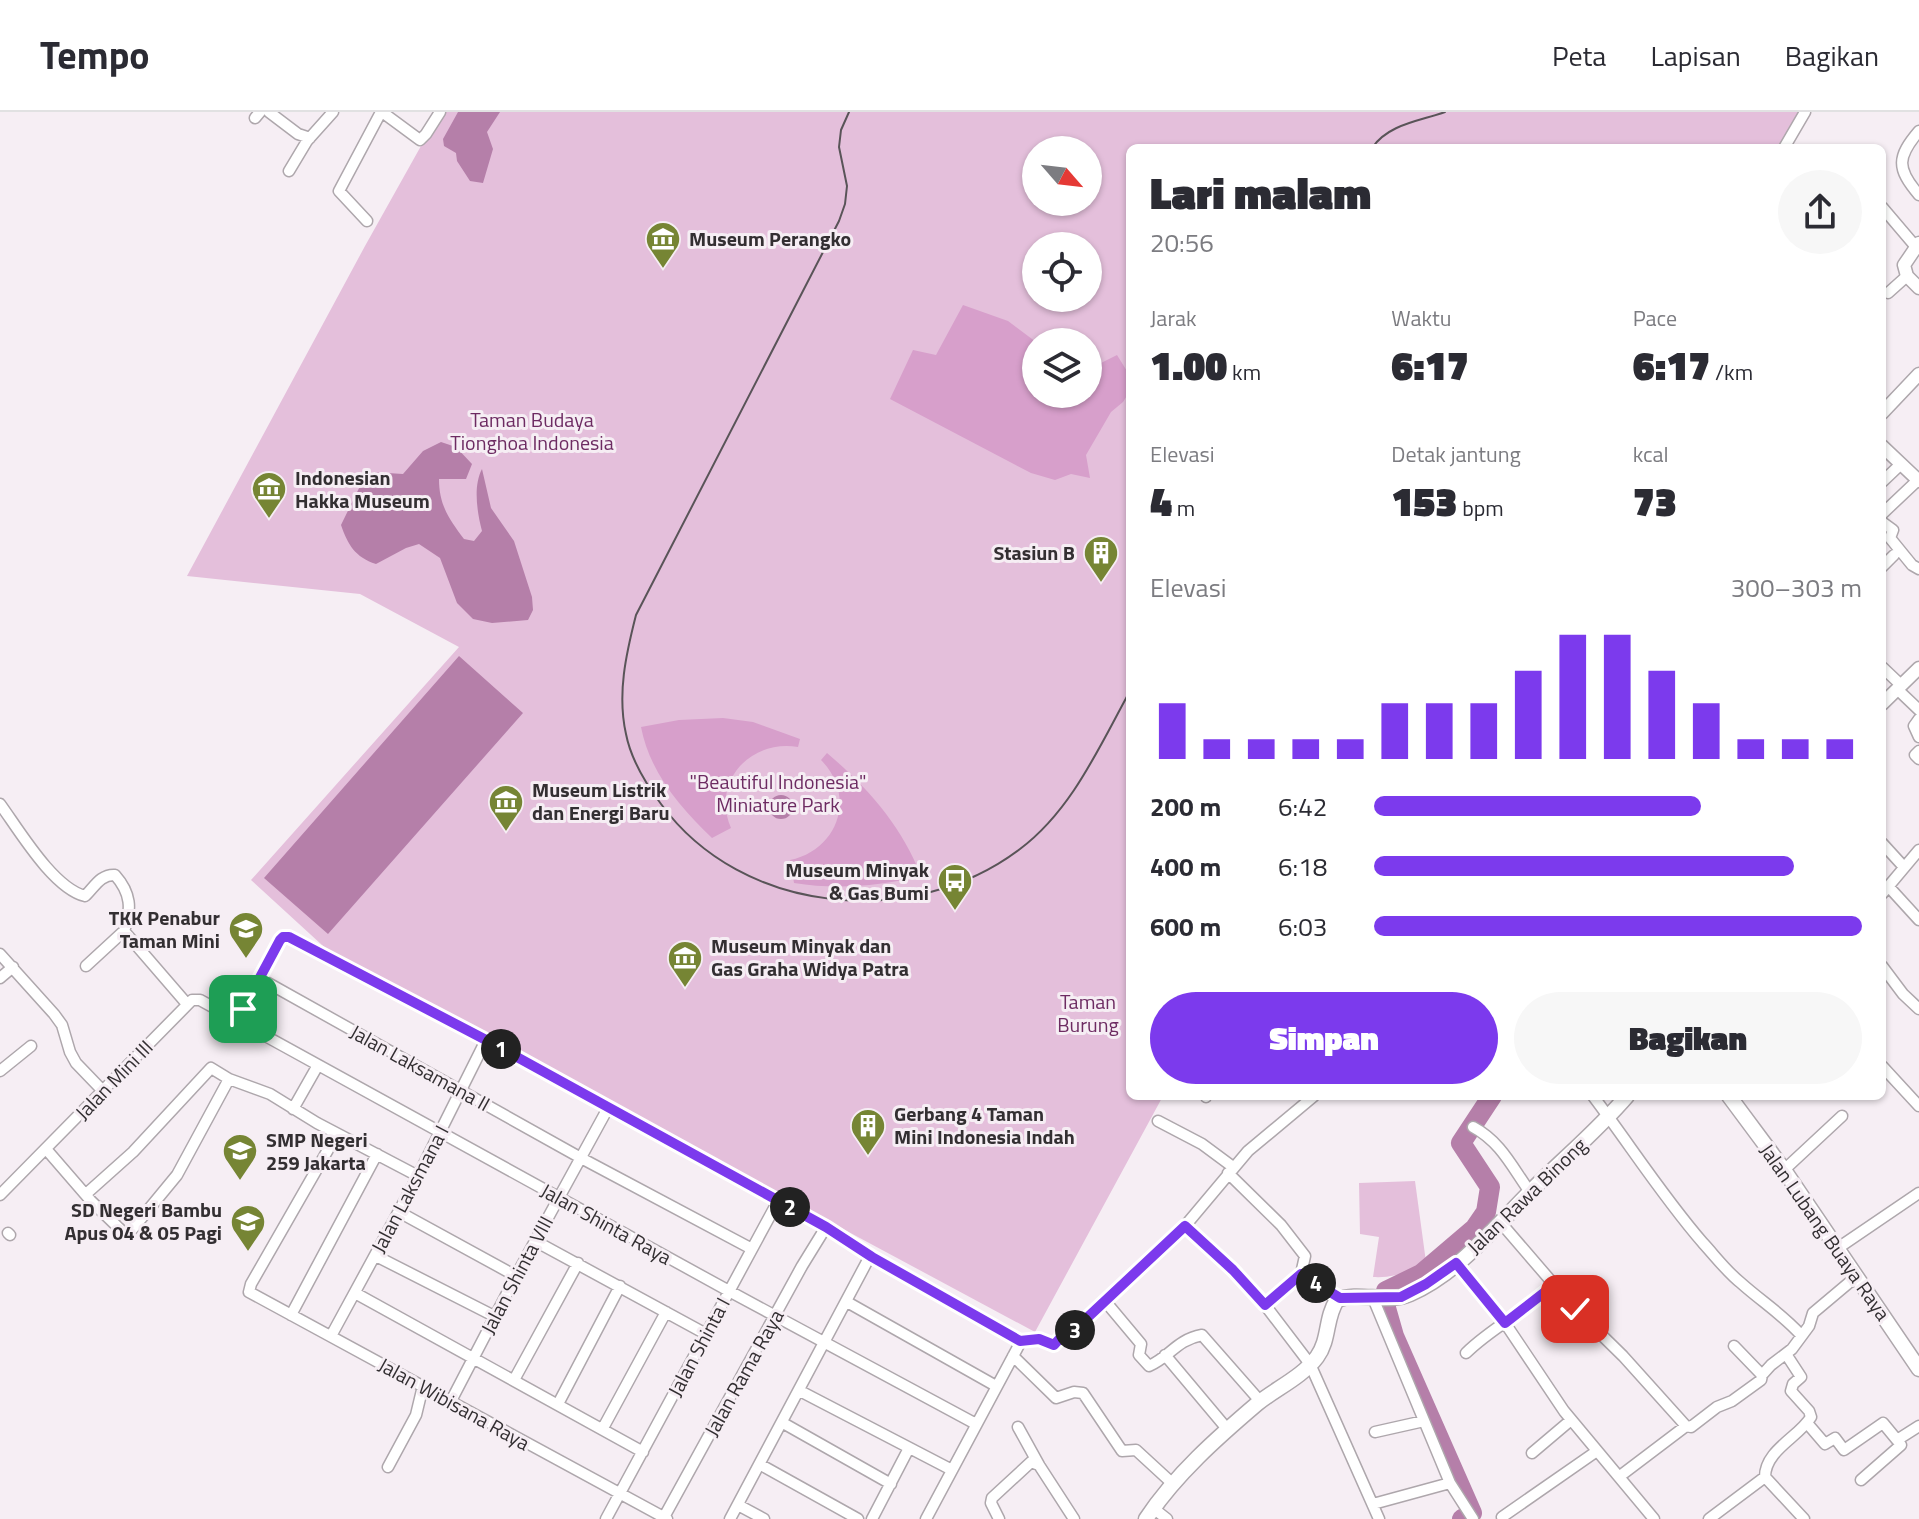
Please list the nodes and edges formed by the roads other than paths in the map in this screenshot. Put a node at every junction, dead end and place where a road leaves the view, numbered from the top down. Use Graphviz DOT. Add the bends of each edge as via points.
graph roads {
  1 [pos="269,112"];
  2 [pos="333,112"];
  3 [pos="381,112"];
  4 [pos="440,112"];
  5 [pos="1805,112"];
  6 [pos="1919,131"];
  7 [pos="310,138"];
  8 [pos="1786,144"];
  9 [pos="289,171"];
  10 [pos="1919,195"];
  11 [pos="1886,211"];
  12 [pos="367,221"];
  13 [pos="1917,245"];
  14 [pos="1907,276"];
  15 [pos="1919,288"];
  16 [pos="1888,293"];
  17 [pos="1919,374"];
  18 [pos="1886,409"];
  19 [pos="1886,450"];
  20 [pos="1901,464"];
  21 [pos="1886,478"];
  22 [pos="1919,480"];
  23 [pos="1886,510"];
  24 [pos="1886,525"];
  25 [pos="1894,555"];
  26 [pos="1886,563"];
  27 [pos="1919,569"];
  28 [pos="1919,668"];
  29 [pos="1886,672"];
  30 [pos="1899,687"];
  31 [pos="1886,700"];
  32 [pos="1919,710"];
  33 [pos="1919,719"];
  34 [pos="1919,737"];
  35 [pos="1919,751"];
  36 [pos="1919,759"];
  37 [pos="0,804"];
  38 [pos="1886,847"];
  39 [pos="1918,852"];
  40 [pos="1903,866"];
  41 [pos="1886,889"];
  42 [pos="1886,891"];
  43 [pos="1919,920"];
  44 [pos="124,931"];
  45 [pos="0,954"];
  46 [pos="86,966"];
  47 [pos="13,967"];
  48 [pos="1886,971"];
  49 [pos="0,978"];
  50 [pos="259,978"];
  51 [pos="187,1004"];
  52 [pos="1919,1009"];
  53 [pos="237,1020"];
  54 [pos="486,1040"];
  55 [pos="31,1046"];
  56 [pos="318,1065"];
  57 [pos="1886,1070"];
  58 [pos="0,1071"];
  59 [pos="229,1079"];
  60 [pos="102,1090"];
  61 [pos="461,1090"];
  62 [pos="1299,1100"];
  63 [pos="1310,1100"];
  64 [pos="1596,1100"];
  65 [pos="1624,1100"];
  66 [pos="1732,1100"];
  67 [pos="1304,1105"];
  68 [pos="1919,1106"];
  69 [pos="608,1108"];
  70 [pos="293,1109"];
  71 [pos="1842,1116"];
  72 [pos="1609,1117"];
  73 [pos="1158,1121"];
  74 [pos="1473,1127"];
  75 [pos="441,1131"];
  76 [pos="337,1134"];
  77 [pos="46,1149"];
  78 [pos="377,1154"];
  79 [pos="581,1158"];
  80 [pos="1231,1170"];
  81 [pos="1784,1170"];
  82 [pos="418,1176"];
  83 [pos="1530,1192"];
  84 [pos="1919,1193"];
  85 [pos="86,1194"];
  86 [pos="0,1195"];
  87 [pos="559,1198"];
  88 [pos="778,1201"];
  89 [pos="399,1212"];
  90 [pos="1501,1223"];
  91 [pos="1185,1226"];
  92 [pos="826,1227"];
  93 [pos="535,1241"];
  94 [pos="1838,1248"];
  95 [pos="752,1249"];
  96 [pos="376,1256"];
  97 [pos="870,1256"];
  98 [pos="578,1263"];
  99 [pos="1456,1263"];
  100 [pos="1301,1274"];
  101 [pos="516,1276"];
  102 [pos="1857,1276"];
  103 [pos="1554,1285"];
  104 [pos="620,1286"];
  105 [pos="729,1291"];
  106 [pos="355,1293"];
  107 [pos="1340,1298"];
  108 [pos="1381,1298"];
  109 [pos="1105,1301"];
  110 [pos="847,1302"];
  111 [pos="1265,1305"];
  112 [pos="666,1312"];
  113 [pos="291,1315"];
  114 [pos="494,1316"];
  115 [pos="775,1316"];
  116 [pos="1505,1323"];
  117 [pos="706,1334"];
  118 [pos="1801,1335"];
  119 [pos="331,1336"];
  120 [pos="1019,1340"];
  121 [pos="826,1343"];
  122 [pos="1734,1346"];
  123 [pos="1466,1353"];
  124 [pos="1786,1354"];
  125 [pos="1165,1355"];
  126 [pos="1013,1356"];
  127 [pos="473,1359"];
  128 [pos="1310,1364"];
  129 [pos="1918,1366"];
  130 [pos="1762,1375"];
  131 [pos="514,1380"];
  132 [pos="423,1386"];
  133 [pos="996,1386"];
  134 [pos="800,1391"];
  135 [pos="451,1401"];
  136 [pos="1260,1401"];
  137 [pos="558,1404"];
  138 [pos="1571,1420"];
  139 [pos="1424,1421"];
  140 [pos="783,1423"];
  141 [pos="1807,1423"];
  142 [pos="976,1424"];
  143 [pos="1686,1426"];
  144 [pos="1919,1426"];
  145 [pos="1018,1427"];
  146 [pos="603,1428"];
  147 [pos="1228,1430"];
  148 [pos="1375,1432"];
  149 [pos="1897,1440"];
  150 [pos="909,1448"];
  151 [pos="1597,1451"];
  152 [pos="643,1452"];
  153 [pos="1532,1453"];
  154 [pos="761,1465"];
  155 [pos="1039,1465"];
  156 [pos="388,1467"];
  157 [pos="952,1470"];
  158 [pos="1620,1476"];
  159 [pos="1765,1477"];
  160 [pos="1861,1480"];
  161 [pos="1450,1483"];
  162 [pos="891,1484"];
  163 [pos="1173,1484"];
  164 [pos="620,1493"];
  165 [pos="1373,1504"];
  166 [pos="738,1505"];
  167 [pos="1150,1514"];
  168 [pos="1502,1517"];
  169 [pos="665,1518"];
  170 [pos="1472,1518"];
  171 [pos="606,1519"];
  172 [pos="730,1519"];
  173 [pos="764,1519"];
  174 [pos="858,1519"];
  175 [pos="872,1519"];
  176 [pos="926,1519"];
  177 [pos="999,1519"];
  178 [pos="1074,1519"];
  179 [pos="1167,1519"];
  180 [pos="1379,1519"];
  181 [pos="1654,1519"];
  182 [pos="1709,1519"];
  183 [pos="1804,1519"];
  1 -- 7 [label="street"];
  2 -- 7 [label="street"];
  3 -- 4 [label="street" via="417,139"];
  3 -- 12 [label="street" via="339,191"];
  5 -- 8 [label="street"];
  6 -- 10 [label="street" via="1905,146 1901,164"];
  7 -- 9 [label="street"];
  11 -- 13 [label="street"];
  13 -- 14 [label="street" via="1904,265"];
  14 -- 15 [label="street"];
  14 -- 16 [label="street"];
  17 -- 18 [label="street"];
  19 -- 20 [label="street"];
  20 -- 21 [label="street"];
  20 -- 22 [label="street"];
  22 -- 23 [label="street"];
  24 -- 27 [label="street" via="1893,530 1890,538"];
  25 -- 26 [label="street"];
  28 -- 30 [label="street"];
  29 -- 30 [label="street"];
  30 -- 31 [label="street"];
  30 -- 32 [label="street"];
  33 -- 34 [label="street" via="1914,726"];
  35 -- 36 [label="street"];
  37 -- 44 [label="street" via="55,877 82,897 98,880 115,875 130,902"];
  38 -- 40 [label="street"];
  39 -- 40 [label="street"];
  40 -- 41 [label="street"];
  42 -- 43 [label="street"];
  44 -- 46 [label="street"];
  44 -- 51 [label="street"];
  45 -- 47 [label="street"];
  47 -- 49 [label="street"];
  47 -- 60 [label="street" via="62,1025 76,1063"];
  48 -- 52 [label="street"];
  50 -- 53 [label="street"];
  50 -- 54 [label="street" via="280,940 289,937"];
  50 -- 61 [label="street, Jalan Laksamana II"];
  51 -- 53 [label="street" via="200,1000"];
  51 -- 60 [label="street, Jalan Mini III"];
  53 -- 56 [label="street, Jalan Shinta Raya"];
  54 -- 61 [label="street, Jalan Laksmana I"];
  54 -- 69 [label="street"];
  55 -- 58 [label="street"];
  56 -- 70 [label="street"];
  56 -- 75 [label="street, Jalan Shinta Raya"];
  57 -- 68 [label="street"];
  59 -- 70 [label="street"];
  59 -- 85 [label="street" via="211,1068"];
  59 -- 85 [label="street" via="177,1175 134,1229 123,1232"];
  60 -- 77 [label="street, Jalan Mini III"];
  61 -- 75 [label="street, Jalan Laksmana I"];
  61 -- 79 [label="street, Jalan Laksamana II"];
  62 -- 67 [label="street"];
  63 -- 67 [label="street"];
  64 -- 72 [label="street"];
  65 -- 72 [label="main road, Jalan Rawa Binong"];
  66 -- 81 [label="main road, Jalan Lubang Buaya Raya"];
  67 -- 80 [label="street"];
  69 -- 79 [label="street, Jalan Shinta VIII"];
  69 -- 88 [label="street"];
  70 -- 76 [label="street"];
  71 -- 81 [label="street"];
  72 -- 83 [label="main road, Jalan Rawa Binong"];
  72 -- 118 [label="street" via="1704,1244"];
  73 -- 80 [label="street" via="1209,1148"];
  74 -- 83 [label="street" via="1497,1143"];
  75 -- 82 [label="street, Jalan Laksmana I"];
  75 -- 87 [label="street, Jalan Shinta Raya"];
  76 -- 78 [label="street"];
  76 -- 113 [label="street, Jalan Wibisana Raya" via="251,1284 249,1292 255,1297"];
  77 -- 85 [label="street"];
  77 -- 86 [label="street, Jalan Mini III"];
  78 -- 82 [label="street"];
  78 -- 113 [label="street"];
  79 -- 87 [label="street, Jalan Shinta VIII"];
  79 -- 95 [label="street, Jalan Laksamana II"];
  80 -- 91 [label="street"];
  80 -- 100 [label="street" via="1300,1248 1305,1256"];
  81 -- 94 [label="main road, Jalan Lubang Buaya Raya"];
  82 -- 89 [label="street, Jalan Laksmana I"];
  83 -- 90 [label="main road, Jalan Rawa Binong"];
  84 -- 94 [label="street"];
  87 -- 93 [label="street, Jalan Shinta VIII"];
  87 -- 105 [label="street, Jalan Shinta Raya"];
  88 -- 92 [label="street"];
  88 -- 95 [label="street, Jalan Shinta I"];
  89 -- 96 [label="street, Jalan Laksmana I"];
  89 -- 101 [label="street"];
  90 -- 99 [label="main road, Jalan Rawa Binong"];
  90 -- 103 [label="street"];
  91 -- 109 [label="street"];
  91 -- 111 [label="street"];
  92 -- 97 [label="street"];
  92 -- 115 [label="street, Jalan Rama Raya"];
  93 -- 98 [label="street"];
  93 -- 101 [label="street, Jalan Shinta VIII"];
  94 -- 102 [label="main road, Jalan Lubang Buaya Raya"];
  95 -- 105 [label="street, Jalan Shinta I"];
  96 -- 106 [label="street, Jalan Laksmana I"];
  96 -- 114 [label="street"];
  97 -- 110 [label="street"];
  97 -- 120 [label="street"];
  98 -- 104 [label="street"];
  98 -- 131 [label="street"];
  99 -- 108 [label="main road, Jalan Rawa Binong" via="1413,1292"];
  99 -- 116 [label="street"];
  100 -- 107 [label="street"];
  100 -- 111 [label="street"];
  101 -- 114 [label="street, Jalan Shinta VIII"];
  102 -- 118 [label="street" via="1813,1313"];
  102 -- 129 [label="main road, Jalan Lubang Buaya Raya"];
  103 -- 116 [label="street"];
  103 -- 143 [label="street"];
  104 -- 112 [label="street"];
  104 -- 137 [label="street"];
  105 -- 115 [label="street, Jalan Shinta Raya"];
  105 -- 117 [label="street, Jalan Shinta I"];
  106 -- 119 [label="street, Jalan Laksmana I"];
  106 -- 127 [label="street"];
  107 -- 108 [label="main road, Jalan Rawa Binong"];
  107 -- 128 [label="main road" via="1329,1312 1323,1347"];
  108 -- 139 [label="street"];
  109 -- 120 [label="street" via="1054,1345"];
  109 -- 125 [label="street" via="1141,1344 1139,1355 1149,1366"];
  110 -- 121 [label="street"];
  110 -- 133 [label="street"];
  111 -- 128 [label="street"];
  112 -- 117 [label="street"];
  112 -- 146 [label="street"];
  113 -- 119 [label="street, Jalan Wibisana Raya"];
  114 -- 127 [label="street, Jalan Shinta VIII"];
  115 -- 121 [label="street, Jalan Shinta Raya"];
  115 -- 169 [label="street, Jalan Rama Raya"];
  116 -- 123 [label="street"];
  116 -- 138 [label="street"];
  117 -- 152 [label="street, Jalan Shinta I"];
  118 -- 124 [label="street"];
  119 -- 132 [label="street, Jalan Wibisana Raya"];
  120 -- 126 [label="street"];
  121 -- 134 [label="street"];
  121 -- 142 [label="street, Jalan Shinta Raya"];
  122 -- 130 [label="street"];
  124 -- 130 [label="street"];
  124 -- 141 [label="street" via="1801,1375 1791,1389 1811,1413"];
  125 -- 136 [label="street" via="1185,1339 1202,1335"];
  125 -- 147 [label="street"];
  126 -- 133 [label="street"];
  126 -- 163 [label="street" via="1056,1398 1083,1393 1122,1451 1136,1450"];
  127 -- 131 [label="street"];
  127 -- 135 [label="street, Jalan Shinta VIII"];
  128 -- 136 [label="main road"];
  128 -- 165 [label="street"];
  130 -- 143 [label="street" via="1742,1395"];
  131 -- 137 [label="street"];
  132 -- 135 [label="street, Jalan Wibisana Raya"];
  132 -- 156 [label="street" via="416,1415"];
  133 -- 142 [label="street"];
  134 -- 140 [label="street"];
  134 -- 150 [label="street"];
  135 -- 164 [label="street, Jalan Wibisana Raya"];
  136 -- 147 [label="main road"];
  137 -- 146 [label="street"];
  138 -- 151 [label="street"];
  138 -- 153 [label="street"];
  139 -- 148 [label="street"];
  139 -- 161 [label="street"];
  140 -- 154 [label="street"];
  140 -- 162 [label="street"];
  141 -- 149 [label="street" via="1825,1444 1835,1438 1844,1450 1883,1423"];
  141 -- 159 [label="street" via="1772,1457"];
  142 -- 157 [label="street"];
  143 -- 158 [label="street"];
  144 -- 149 [label="street"];
  145 -- 155 [label="street"];
  146 -- 152 [label="street"];
  147 -- 163 [label="main road"];
  149 -- 160 [label="street" via="1901,1445"];
  150 -- 157 [label="street"];
  150 -- 162 [label="street"];
  151 -- 158 [label="street"];
  151 -- 168 [label="street"];
  152 -- 164 [label="street, Jalan Shinta I"];
  154 -- 166 [label="street"];
  154 -- 174 [label="street"];
  155 -- 177 [label="street" via="1031,1462 992,1498"];
  155 -- 178 [label="street"];
  157 -- 176 [label="street"];
  158 -- 181 [label="street"];
  159 -- 182 [label="street"];
  159 -- 183 [label="street"];
  161 -- 165 [label="street"];
  161 -- 170 [label="street"];
  162 -- 175 [label="street"];
  163 -- 167 [label="main road"];
  164 -- 169 [label="street, Jalan Wibisana Raya"];
  164 -- 171 [label="street, Jalan Shinta I"];
  165 -- 180 [label="street"];
  166 -- 172 [label="street"];
  166 -- 173 [label="street"];
  167 -- 179 [label="street"];
}
